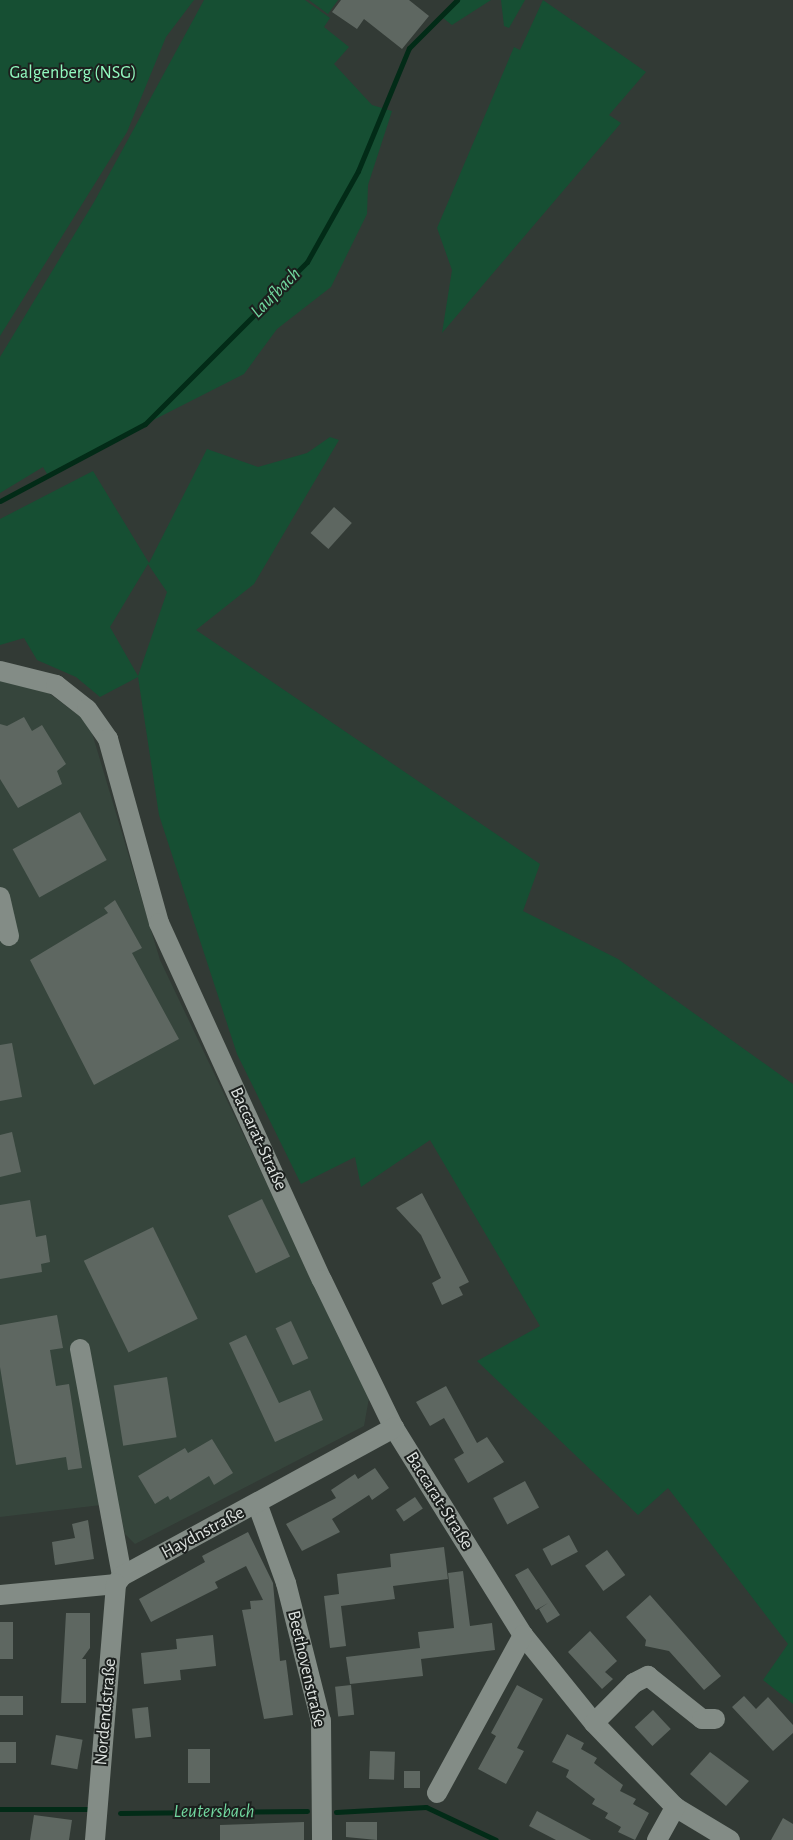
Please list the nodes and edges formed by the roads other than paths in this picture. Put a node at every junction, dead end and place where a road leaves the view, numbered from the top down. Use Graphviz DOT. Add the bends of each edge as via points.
graph roads {
  1 [pos="0,671"];
  2 [pos="0,897"];
  3 [pos="9,936"];
  4 [pos="80,1349"];
  5 [pos="394,1428"];
  6 [pos="257,1503"];
  7 [pos="119,1580"];
  8 [pos="0,1595"];
  9 [pos="522,1636"];
  10 [pos="716,1719"];
  11 [pos="594,1723"];
  12 [pos="437,1793"];
  13 [pos="676,1807"];
  14 [pos="95,1840"];
  15 [pos="322,1840"];
  16 [pos="657,1840"];
  17 [pos="730,1840"];
  1 -- 5 [label="street, Baccarat-Straße" via="56,685 87,709 108,739 159,923"];
  2 -- 3 [label="street"];
  4 -- 7 [label="street, Nordendstraße"];
  5 -- 6 [label="street, Haydnstraße"];
  5 -- 9 [label="street, Baccarat-Straße"];
  6 -- 7 [label="street, Haydnstraße"];
  6 -- 15 [label="street, Beethovenstraße" via="286,1582 321,1721"];
  7 -- 8 [label="street, Haydnstraße"];
  7 -- 14 [label="street, Nordendstraße"];
  9 -- 11 [label="street, Baccarat-Straße"];
  9 -- 12 [label="street"];
  10 -- 11 [label="street" via="702,1718 648,1676 634,1683"];
  11 -- 13 [label="street, Baccarat-Straße"];
  13 -- 16 [label="street"];
  13 -- 17 [label="street, Baccarat-Straße"];
}
